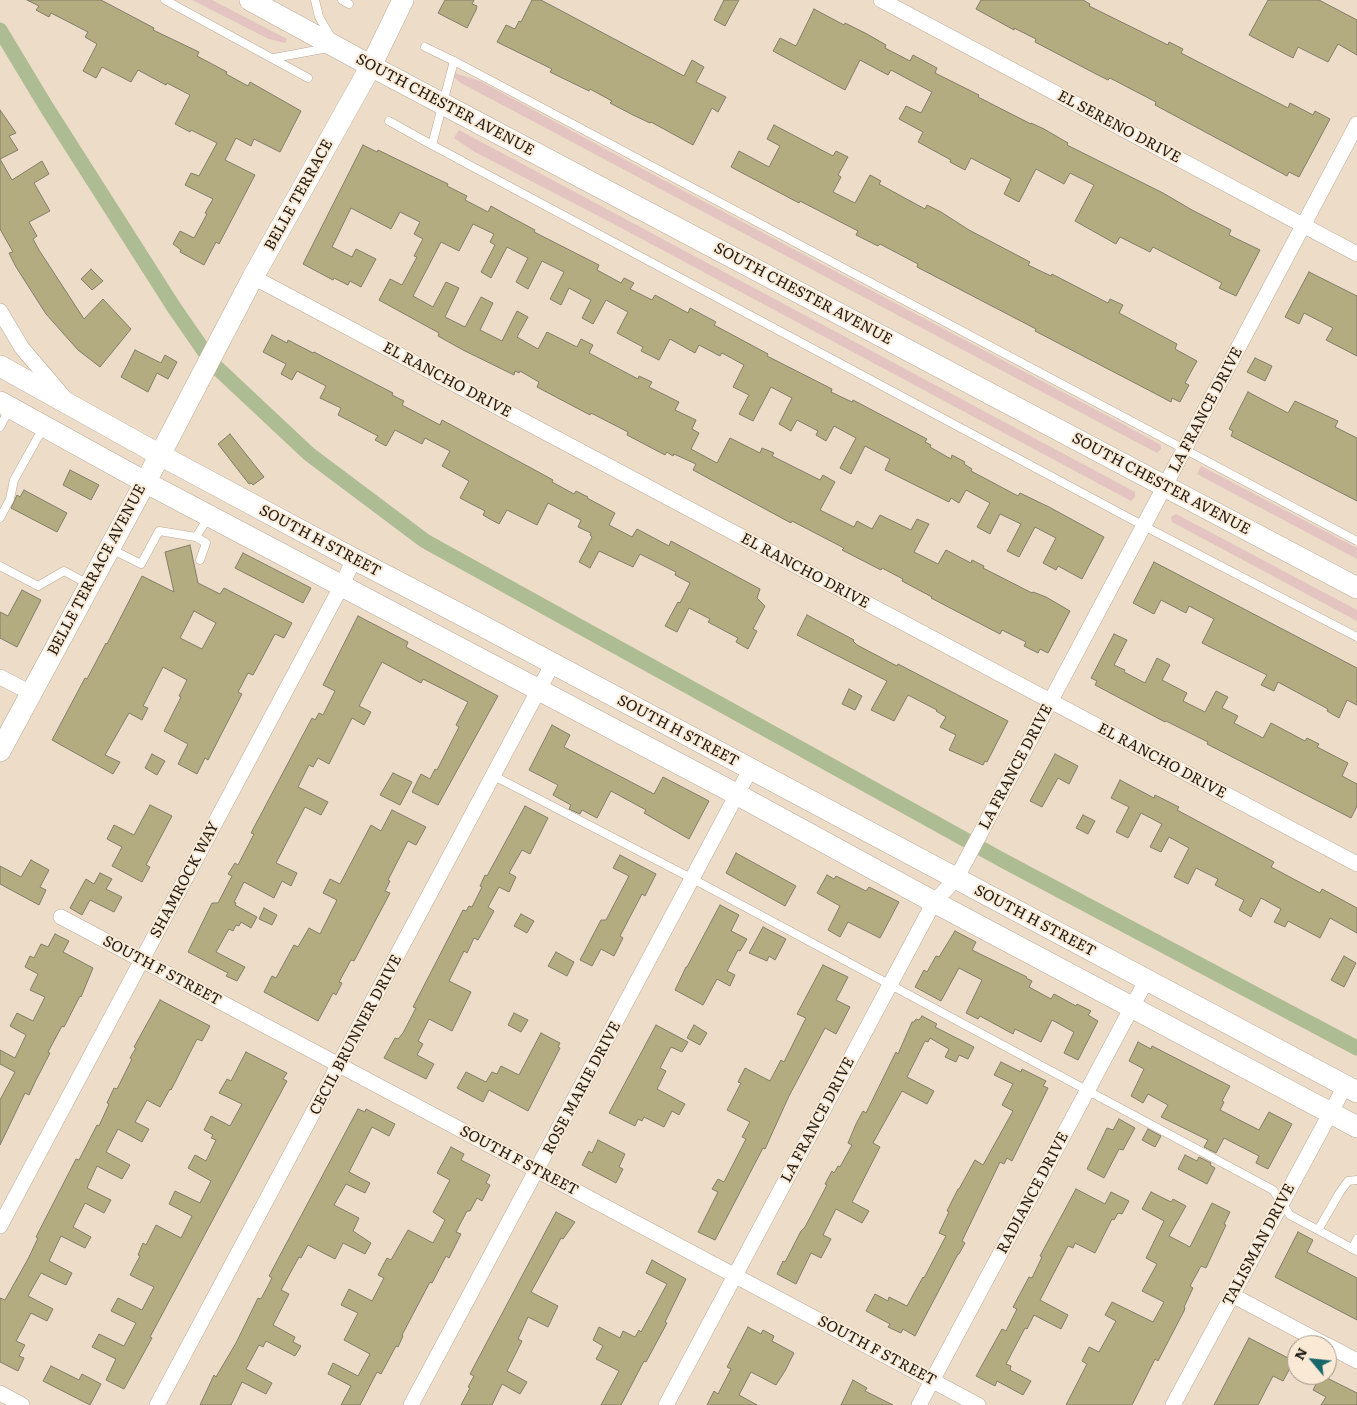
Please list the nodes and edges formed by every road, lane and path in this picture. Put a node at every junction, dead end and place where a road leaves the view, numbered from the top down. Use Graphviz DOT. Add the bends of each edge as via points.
graph roads {
  1 [pos="165,0"];
  2 [pos="250,0"];
  3 [pos="315,0"];
  4 [pos="404,0"];
  5 [pos="880,0"];
  6 [pos="336,46"];
  7 [pos="425,47"];
  8 [pos="274,58"];
  9 [pos="454,62"];
  10 [pos="371,66"];
  11 [pos="308,78"];
  12 [pos="444,104"];
  13 [pos="389,121"];
  14 [pos="1357,124"];
  15 [pos="432,144"];
  16 [pos="1303,225"];
  17 [pos="1357,254"];
  18 [pos="253,277"];
  19 [pos="0,311"];
  20 [pos="0,366"];
  21 [pos="194,389"];
  22 [pos="5,405"];
  23 [pos="73,406"];
  24 [pos="0,427"];
  25 [pos="43,427"];
  26 [pos="1184,450"];
  27 [pos="160,455"];
  28 [pos="145,482"];
  29 [pos="1165,486"];
  30 [pos="210,515"];
  31 [pos="0,518"];
  32 [pos="1144,526"];
  33 [pos="196,538"];
  34 [pos="1357,541"];
  35 [pos="109,548"];
  36 [pos="200,560"];
  37 [pos="354,560"];
  38 [pos="0,566"];
  39 [pos="90,584"];
  40 [pos="342,585"];
  41 [pos="1357,588"];
  42 [pos="1357,637"];
  43 [pos="553,663"];
  44 [pos="0,677"];
  45 [pos="540,691"];
  46 [pos="31,693"];
  47 [pos="1051,702"];
  48 [pos="0,751"];
  49 [pos="750,770"];
  50 [pos="494,776"];
  51 [pos="738,795"];
  52 [pos="1357,864"];
  53 [pos="693,879"];
  54 [pos="956,879"];
  55 [pos="934,902"];
  56 [pos="61,917"];
  57 [pos="142,960"];
  58 [pos="1146,981"];
  59 [pos="890,984"];
  60 [pos="1132,1007"];
  61 [pos="340,1065"];
  62 [pos="1351,1089"];
  63 [pos="1088,1090"];
  64 [pos="1330,1112"];
  65 [pos="1357,1127"];
  66 [pos="537,1171"];
  67 [pos="1357,1180"];
  68 [pos="1282,1202"];
  69 [pos="0,1226"];
  70 [pos="1318,1230"];
  71 [pos="1357,1239"];
  72 [pos="1355,1250"];
  73 [pos="735,1276"];
  74 [pos="1232,1295"];
  75 [pos="1308,1335"];
  76 [pos="1337,1350"];
  77 [pos="1357,1361"];
  78 [pos="932,1381"];
  79 [pos="0,1393"];
  80 [pos="160,1403"];
  81 [pos="22,1405"];
  82 [pos="411,1405"];
  83 [pos="666,1405"];
  84 [pos="920,1405"];
  85 [pos="978,1405"];
  86 [pos="1174,1405"];
  1 -- 8 [label="lane"];
  2 -- 6 [label="street, SOUTH CHESTER AVENUE"];
  3 -- 6 [label="lane" via="319,17"];
  4 -- 10 [label="street, BELLE TERRACE"];
  5 -- 16 [label="street, EL SERENO DRIVE"];
  6 -- 8 [label="lane"];
  6 -- 10 [label="street, SOUTH CHESTER AVENUE"];
  7 -- 9 [label="lane"];
  8 -- 11 [label="lane"];
  9 -- 12 [label="lane"];
  9 -- 26 [label="lane"];
  10 -- 12 [label="street, SOUTH CHESTER AVENUE"];
  10 -- 18 [label="street, BELLE TERRACE"];
  12 -- 15 [label="lane"];
  12 -- 29 [label="street, SOUTH CHESTER AVENUE"];
  13 -- 15 [label="lane"];
  14 -- 16 [label="street, LA FRANCE DRIVE"];
  15 -- 32 [label="lane"];
  16 -- 17 [label="street, EL SERENO DRIVE"];
  16 -- 26 [label="street, LA FRANCE DRIVE"];
  18 -- 21 [label="street, BELLE TERRACE"];
  18 -- 47 [label="street, EL RANCHO DRIVE"];
  19 -- 23 [label="street" via="22,348"];
  20 -- 23 [label="street, SOUTH H STREET"];
  21 -- 27 [label="street, BELLE TERRACE AVENUE"];
  22 -- 24 [label="lane"];
  22 -- 25 [label="street, SOUTH H STREET"];
  23 -- 27 [label="street, SOUTH H STREET"];
  25 -- 28 [label="street, SOUTH H STREET"];
  25 -- 31 [label="lane" via="14,480 10,499"];
  26 -- 29 [label="street, LA FRANCE DRIVE"];
  26 -- 34 [label="lane"];
  27 -- 28 [label="street, BELLE TERRACE AVENUE"];
  27 -- 37 [label="street, SOUTH H STREET"];
  28 -- 30 [label="street, SOUTH H STREET"];
  28 -- 35 [label="street, BELLE TERRACE AVENUE"];
  29 -- 32 [label="street, LA FRANCE DRIVE"];
  29 -- 41 [label="street, SOUTH CHESTER AVENUE"];
  30 -- 33 [label="lane"];
  30 -- 40 [label="street, SOUTH H STREET"];
  32 -- 42 [label="lane"];
  32 -- 47 [label="street, LA FRANCE DRIVE"];
  33 -- 35 [label="lane" via="159,531 142,564"];
  33 -- 36 [label="lane" via="206,543"];
  35 -- 39 [label="street, BELLE TERRACE AVENUE"];
  37 -- 40 [label="street, SHAMROCK WAY"];
  37 -- 43 [label="street, SOUTH H STREET"];
  38 -- 39 [label="lane" via="38,586 64,571"];
  39 -- 46 [label="street, BELLE TERRACE AVENUE"];
  40 -- 45 [label="street, SOUTH H STREET"];
  40 -- 57 [label="street, SHAMROCK WAY"];
  43 -- 45 [label="street, CECIL BRUNNER DRIVE"];
  43 -- 49 [label="street, SOUTH H STREET"];
  44 -- 46 [label="street"];
  45 -- 50 [label="street, CECIL BRUNNER DRIVE"];
  45 -- 51 [label="street, SOUTH H STREET"];
  46 -- 48 [label="street, BELLE TERRACE AVENUE"];
  47 -- 52 [label="street, EL RANCHO DRIVE"];
  47 -- 54 [label="street, LA FRANCE DRIVE"];
  49 -- 51 [label="street, ROSE MARIE DRIVE"];
  49 -- 54 [label="street, SOUTH H STREET"];
  50 -- 53 [label="lane"];
  50 -- 61 [label="street, CECIL BRUNNER DRIVE"];
  51 -- 53 [label="street, ROSE MARIE DRIVE"];
  51 -- 55 [label="street, SOUTH H STREET"];
  53 -- 59 [label="lane"];
  53 -- 66 [label="street, ROSE MARIE DRIVE"];
  54 -- 55 [label="street, LA FRANCE DRIVE"];
  54 -- 58 [label="street, SOUTH H STREET"];
  55 -- 59 [label="street, LA FRANCE DRIVE"];
  55 -- 60 [label="street, SOUTH H STREET"];
  56 -- 57 [label="street, SOUTH F STREET"];
  57 -- 61 [label="street, SOUTH F STREET"];
  57 -- 69 [label="street, SHAMROCK WAY"];
  58 -- 60 [label="street, RADIANCE DRIVE"];
  58 -- 62 [label="street, SOUTH H STREET"];
  59 -- 63 [label="lane"];
  59 -- 73 [label="street, LA FRANCE DRIVE"];
  60 -- 63 [label="street, RADIANCE DRIVE"];
  60 -- 64 [label="street, SOUTH H STREET"];
  61 -- 66 [label="street, SOUTH F STREET"];
  61 -- 80 [label="street, CECIL BRUNNER DRIVE"];
  62 -- 64 [label="street, TALISMAN DRIVE"];
  63 -- 68 [label="lane" via="1273,1190"];
  63 -- 78 [label="street, RADIANCE DRIVE"];
  64 -- 65 [label="street, SOUTH H STREET"];
  64 -- 68 [label="street, TALISMAN DRIVE"];
  66 -- 73 [label="street, SOUTH F STREET"];
  66 -- 82 [label="street, ROSE MARIE DRIVE"];
  67 -- 70 [label="lane" via="1348,1182 1340,1192"];
  68 -- 70 [label="lane" via="1290,1215"];
  68 -- 74 [label="street, TALISMAN DRIVE"];
  70 -- 72 [label="lane"];
  71 -- 72 [label="lane"];
  73 -- 78 [label="street, SOUTH F STREET"];
  73 -- 83 [label="street, LA FRANCE DRIVE"];
  74 -- 75 [label="street"];
  74 -- 86 [label="street, TALISMAN DRIVE"];
  76 -- 77 [label="street"];
  78 -- 84 [label="street, RADIANCE DRIVE"];
  78 -- 85 [label="street, SOUTH F STREET"];
  79 -- 81 [label="street"];
}
